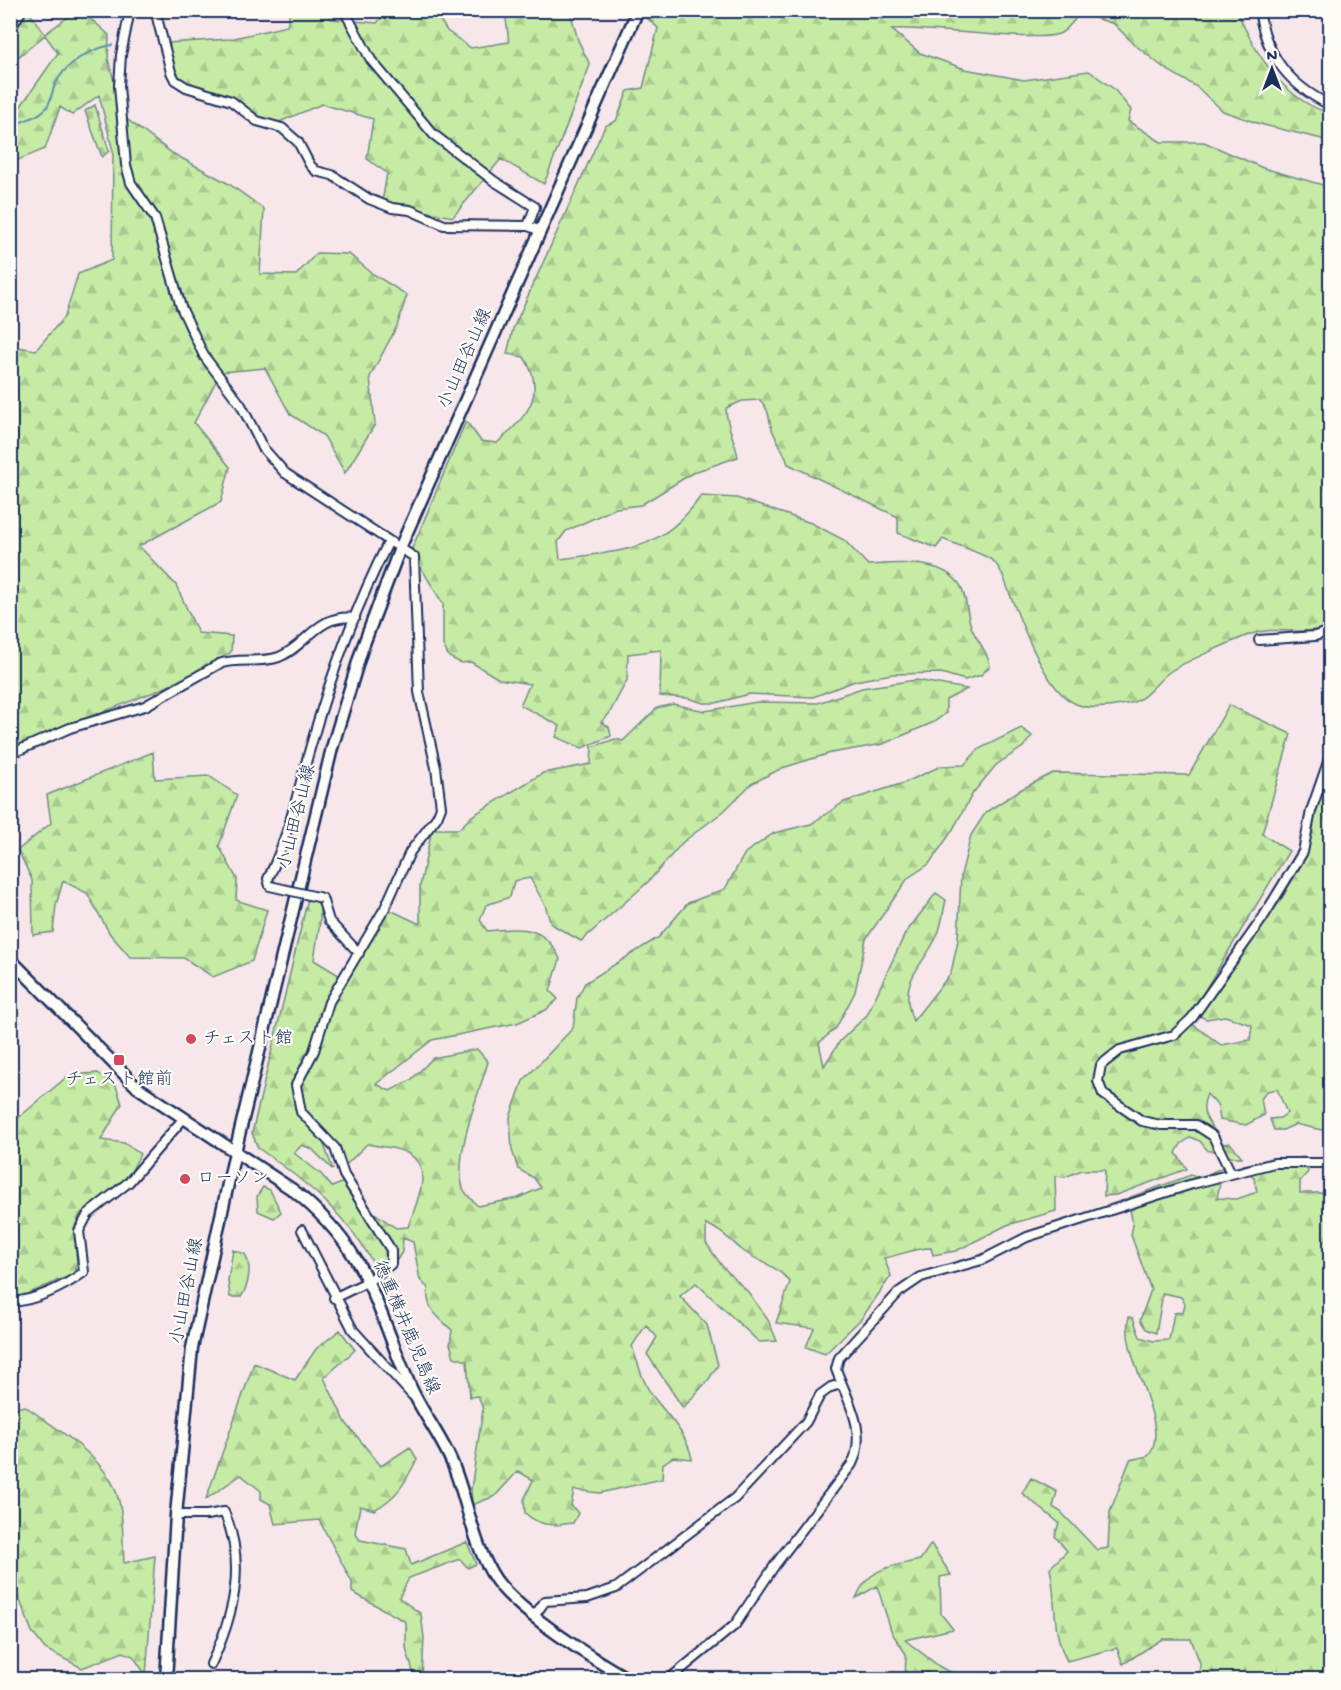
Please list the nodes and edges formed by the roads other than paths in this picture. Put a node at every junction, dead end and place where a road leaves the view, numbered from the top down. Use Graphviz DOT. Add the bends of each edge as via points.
graph roads {
  1 [pos="22,10"];
  2 [pos="130,10"];
  3 [pos="155,10"];
  4 [pos="344,10"];
  5 [pos="638,10"];
  6 [pos="1259,10"];
  7 [pos="10,29"];
  8 [pos="1330,105"];
  9 [pos="528,226"];
  10 [pos="541,231"];
  11 [pos="389,541"];
  12 [pos="400,548"];
  13 [pos="355,618"];
  14 [pos="1330,631"];
  15 [pos="1259,640"];
  16 [pos="10,754"];
  17 [pos="1330,756"];
  18 [pos="359,953"];
  19 [pos="10,959"];
  20 [pos="183,1119"];
  21 [pos="234,1152"];
  22 [pos="1330,1163"];
  23 [pos="1231,1173"];
  24 [pos="302,1230"];
  25 [pos="369,1281"];
  26 [pos="334,1298"];
  27 [pos="10,1302"];
  28 [pos="841,1384"];
  29 [pos="417,1400"];
  30 [pos="176,1515"];
  31 [pos="535,1615"];
  32 [pos="211,1664"];
  33 [pos="166,1680"];
  34 [pos="630,1680"];
  35 [pos="668,1680"];
  1 -- 7 [label="street"];
  2 -- 11 [label="street" via="119,86 126,165 131,183 155,218 190,329 273,461 302,485"];
  3 -- 9 [label="street" via="175,80 231,101 257,121 282,128 298,142 316,171 332,175 369,200 410,210 444,225"];
  4 -- 9 [label="street" via="371,60 433,134 535,207"];
  5 -- 10 [label="main road, 小山田谷山線"];
  6 -- 8 [label="street" via="1270,53 1302,89"];
  9 -- 10 [label="street"];
  10 -- 12 [label="main road, 小山田谷山線"];
  11 -- 12 [label="street"];
  11 -- 13 [label="street"];
  12 -- 18 [label="street" via="414,556 419,692 441,807 410,852 395,890"];
  12 -- 21 [label="main road, 小山田谷山線" via="365,639 332,748"];
  13 -- 16 [label="street" via="323,624 280,656 219,664 145,706 70,729"];
  13 -- 18 [label="street, bridge" via="309,751 282,850 268,879 270,886 322,898 329,921"];
  14 -- 15 [label="street" via="1316,636"];
  17 -- 23 [label="street" via="1311,811 1303,852 1192,1018 1174,1035 1120,1050 1101,1065 1098,1081 1103,1094 1142,1120 1161,1125 1196,1125 1213,1136"];
  18 -- 25 [label="street" via="329,1002 296,1091 301,1112 335,1148 344,1175 391,1250 391,1264"];
  19 -- 20 [label="main road, 徳重横井鹿児島線" via="115,1067"];
  20 -- 21 [label="main road, 徳重横井鹿児島線"];
  20 -- 27 [label="street" via="129,1182 88,1214 79,1231 84,1272 69,1283"];
  21 -- 25 [label="main road, 徳重横井鹿児島線" via="314,1208 343,1238"];
  21 -- 30 [label="main road, 小山田谷山線" via="192,1348"];
  22 -- 23 [label="street" via="1274,1163"];
  23 -- 28 [label="street" via="1053,1228 982,1260 912,1281 839,1358 836,1369"];
  24 -- 26 [label="street"];
  25 -- 26 [label="street"];
  25 -- 29 [label="main road, 徳重横井鹿児島線"];
  26 -- 29 [label="street" via="353,1330"];
  28 -- 31 [label="street" via="819,1395 806,1422 735,1498 616,1588 587,1598 545,1601"];
  28 -- 35 [label="street" via="856,1417 857,1445 852,1464 735,1625"];
  29 -- 31 [label="main road, 徳重横井鹿児島線" via="445,1445 491,1572 503,1588"];
  30 -- 32 [label="street" via="224,1512 228,1522 238,1581 226,1632"];
  30 -- 33 [label="main road, 小山田谷山線"];
  31 -- 34 [label="main road, 徳重横井鹿児島線" via="590,1657"];
}
